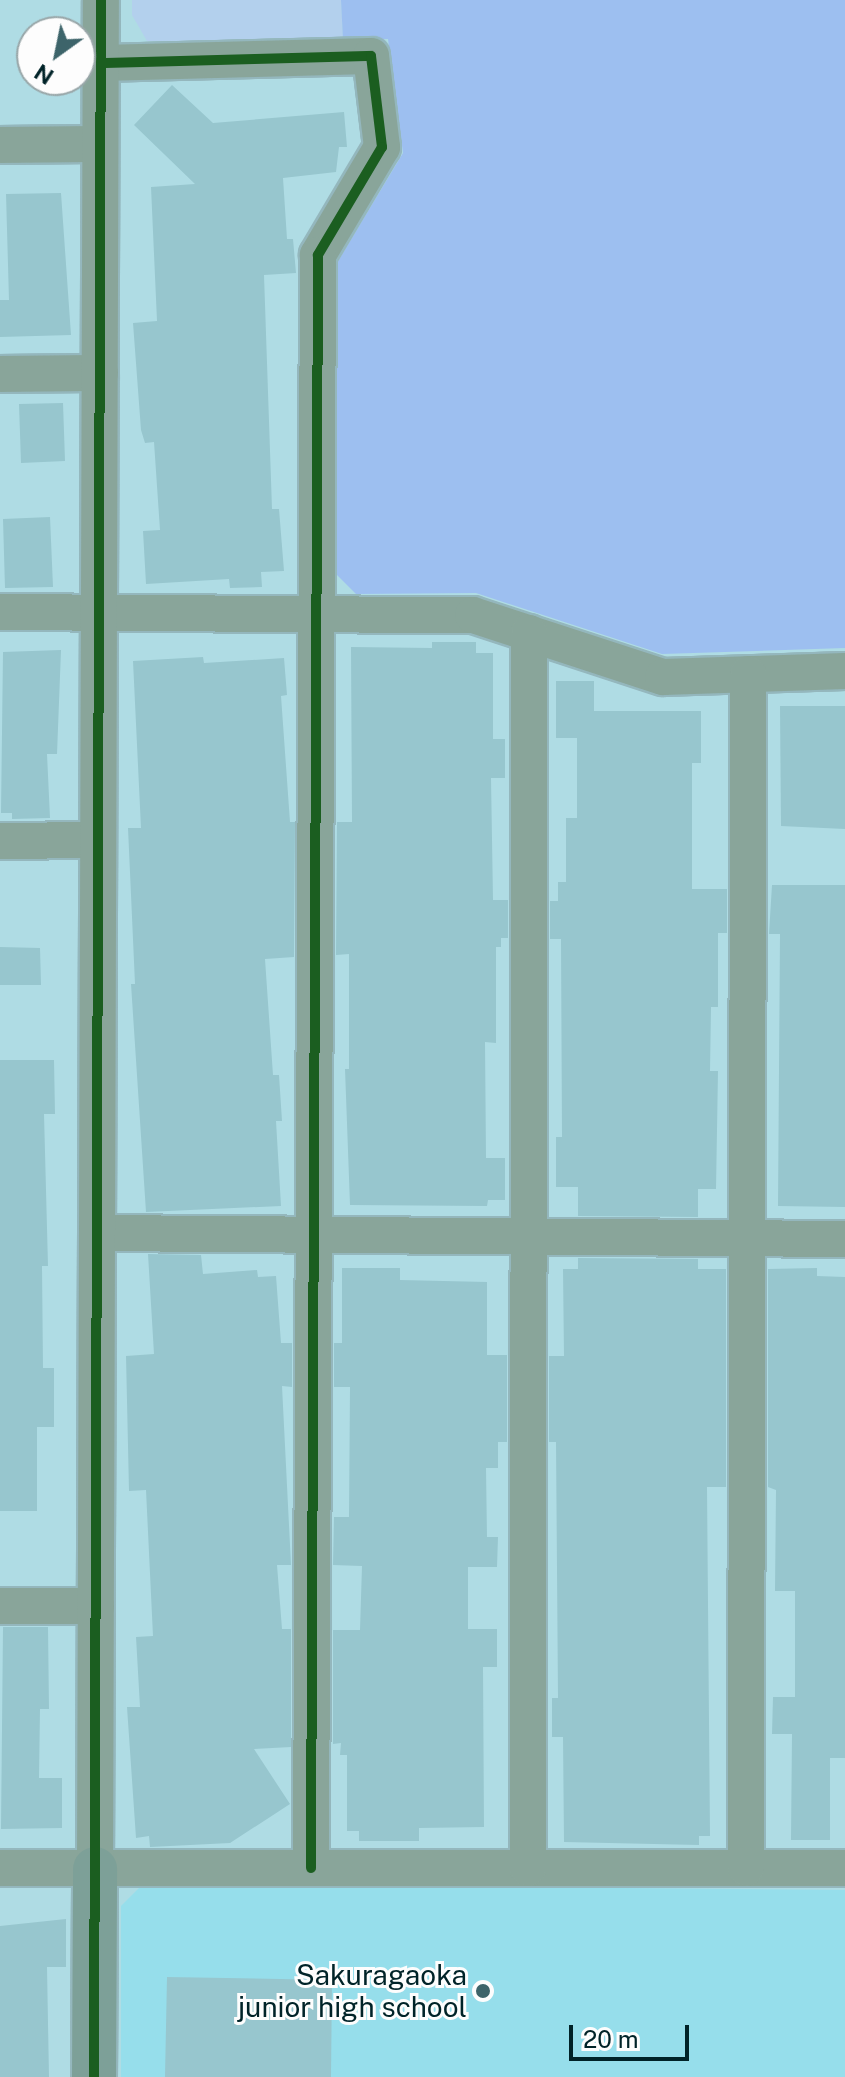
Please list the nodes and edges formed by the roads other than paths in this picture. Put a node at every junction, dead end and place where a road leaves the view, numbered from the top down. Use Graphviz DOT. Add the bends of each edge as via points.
graph roads {
  1 [pos="101,0"];
  2 [pos="101,63"];
  3 [pos="100,144"];
  4 [pos="0,145"];
  5 [pos="100,373"];
  6 [pos="0,374"];
  7 [pos="0,612"];
  8 [pos="99,613"];
  9 [pos="316,614"];
  10 [pos="529,633"];
  11 [pos="845,671"];
  12 [pos="748,674"];
  13 [pos="98,840"];
  14 [pos="0,841"];
  15 [pos="97,1233"];
  16 [pos="313,1235"];
  17 [pos="529,1236"];
  18 [pos="747,1238"];
  19 [pos="845,1239"];
  20 [pos="0,1606"];
  21 [pos="96,1606"];
  22 [pos="0,1868"];
  23 [pos="311,1868"];
  24 [pos="528,1868"];
  25 [pos="746,1868"];
  26 [pos="845,1868"];
  27 [pos="95,1869"];
  28 [pos="94,2077"];
  1 -- 2 [label="street"];
  2 -- 3 [label="street"];
  2 -- 9 [label="street" via="371,56 382,147 318,255"];
  3 -- 4 [label="street"];
  3 -- 5 [label="street"];
  5 -- 6 [label="street"];
  5 -- 8 [label="street"];
  7 -- 8 [label="street"];
  8 -- 9 [label="street"];
  8 -- 13 [label="street"];
  9 -- 10 [label="street" via="473,615"];
  9 -- 16 [label="street"];
  10 -- 12 [label="street" via="663,677"];
  10 -- 17 [label="street"];
  11 -- 12 [label="street"];
  12 -- 18 [label="street"];
  13 -- 14 [label="street"];
  13 -- 15 [label="street"];
  15 -- 16 [label="street"];
  15 -- 21 [label="street"];
  16 -- 17 [label="street"];
  16 -- 23 [label="street"];
  17 -- 18 [label="street"];
  17 -- 24 [label="street"];
  18 -- 19 [label="street"];
  18 -- 25 [label="street"];
  20 -- 21 [label="street"];
  21 -- 27 [label="street"];
  22 -- 27 [label="street"];
  23 -- 24 [label="street"];
  23 -- 27 [label="street"];
  24 -- 25 [label="street"];
  25 -- 26 [label="street"];
  27 -- 28 [label="street"];
}
